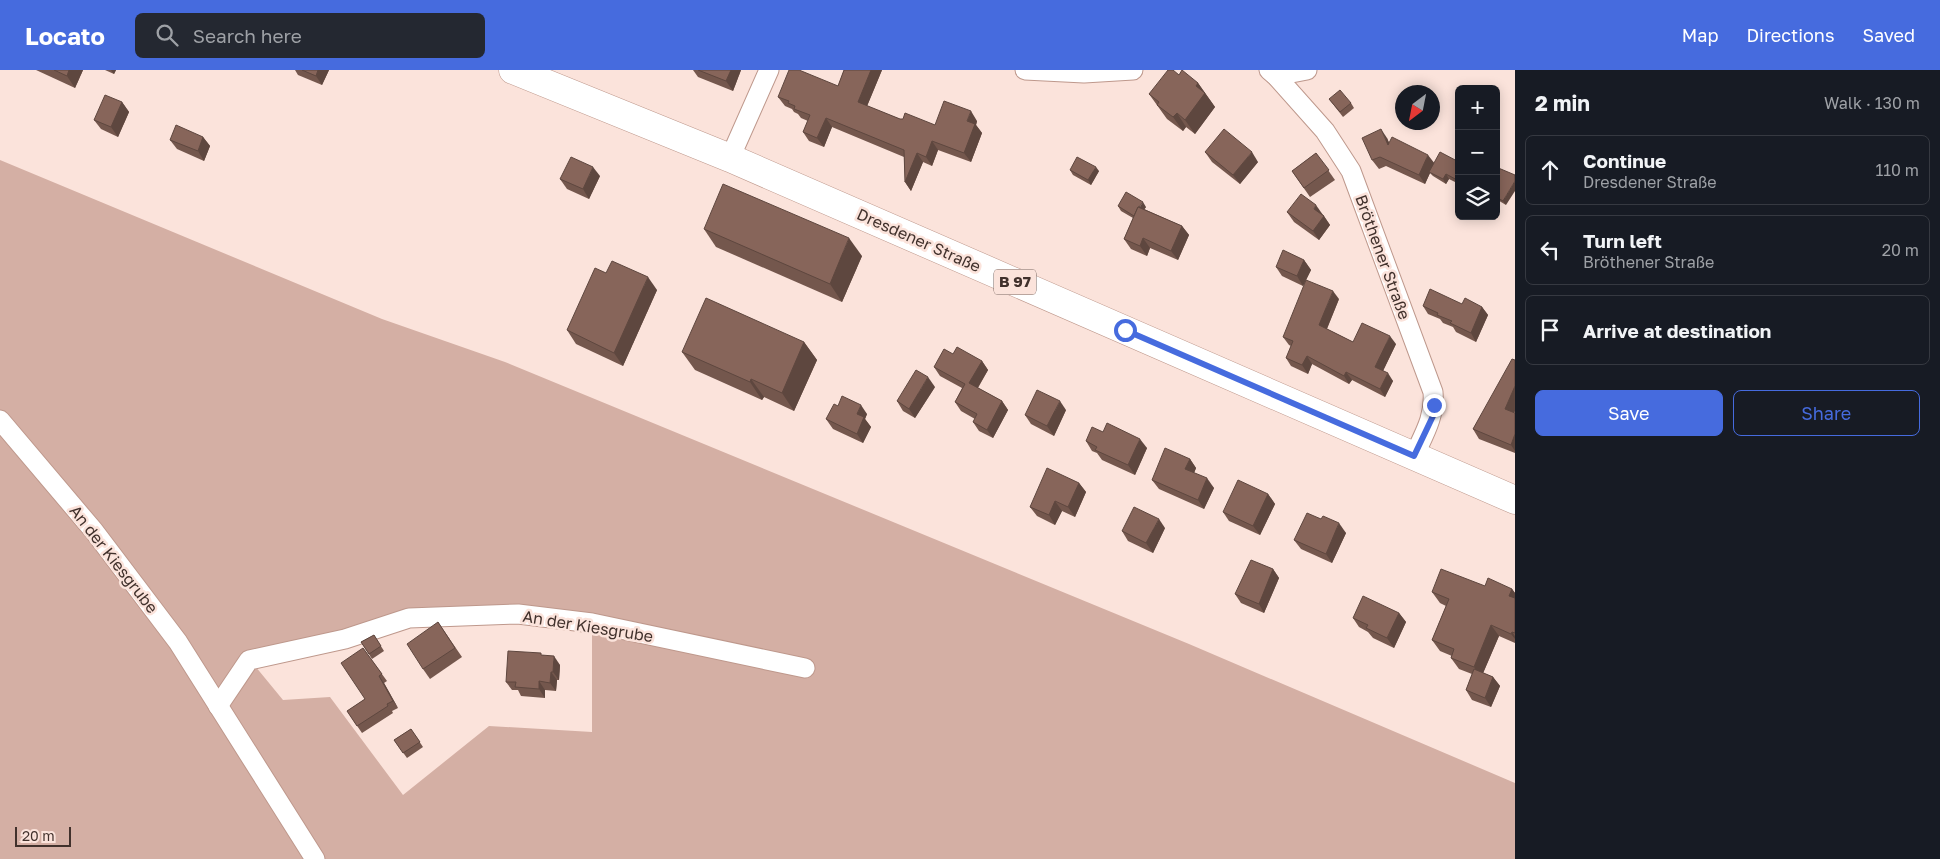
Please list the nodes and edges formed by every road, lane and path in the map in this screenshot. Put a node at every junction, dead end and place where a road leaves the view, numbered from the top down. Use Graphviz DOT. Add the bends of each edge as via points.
graph roads {
  1 [pos="513,70"];
  2 [pos="769,70"];
  3 [pos="1025,70"];
  4 [pos="1133,70"];
  5 [pos="1307,70"];
  6 [pos="1273,73"];
  7 [pos="730,158"];
  8 [pos="0,420"];
  9 [pos="1414,456"];
  10 [pos="1515,500"];
  11 [pos="805,668"];
  12 [pos="218,706"];
  13 [pos="315,859"];
  1 -- 7 [label="main road, Dresdener Straße / B 97"];
  2 -- 7 [label="street"];
  3 -- 4 [label="street" via="1084,73"];
  5 -- 6 [label="street, Bröthener Straße"];
  6 -- 9 [label="street, Bröthener Straße" via="1324,131 1351,170 1434,392 1433,416"];
  7 -- 9 [label="main road, Dresdener Straße / B 97"];
  8 -- 12 [label="street, An der Kiesgrube" via="94,531 178,642"];
  9 -- 10 [label="main road, Dresdener Straße / B 97"];
  11 -- 12 [label="street, An der Kiesgrube" via="592,623 518,614 409,618 345,639 249,660"];
  12 -- 13 [label="street, An der Kiesgrube"];
}
